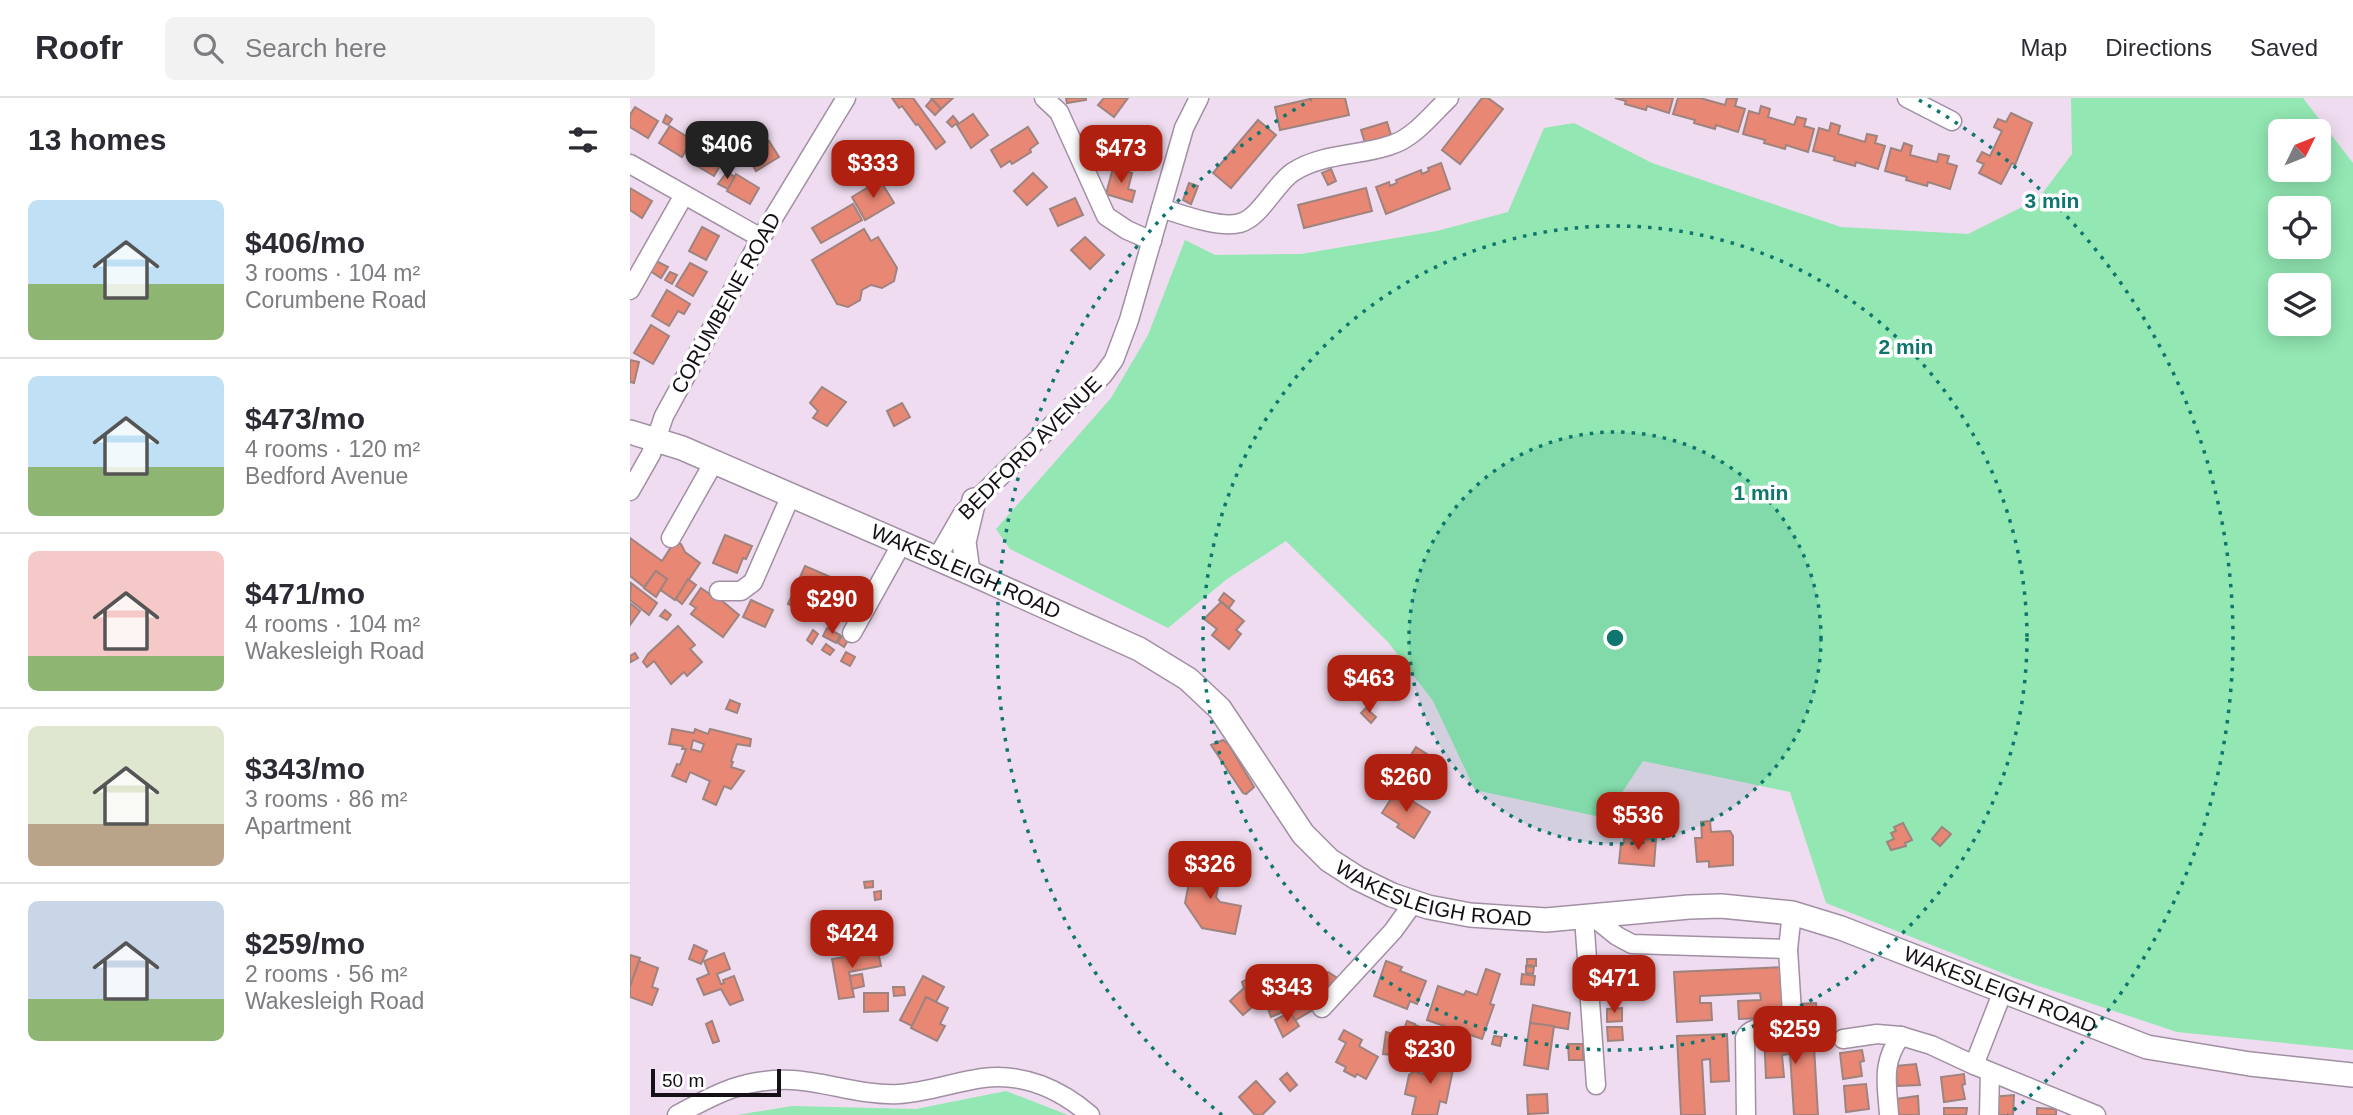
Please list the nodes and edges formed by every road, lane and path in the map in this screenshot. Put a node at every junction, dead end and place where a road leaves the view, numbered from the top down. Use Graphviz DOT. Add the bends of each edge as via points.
graph roads {
  1 [pos="846,98"];
  2 [pos="1044,98"];
  3 [pos="1199,98"];
  4 [pos="1449,98"];
  5 [pos="1907,98"];
  6 [pos="1952,121"];
  7 [pos="630,164"];
  8 [pos="684,195"];
  9 [pos="1161,208"];
  10 [pos="761,238"];
  11 [pos="1152,242"];
  12 [pos="630,290"];
  13 [pos="630,432"];
  14 [pos="656,439"];
  15 [pos="714,462"];
  16 [pos="630,491"];
  17 [pos="791,495"];
  18 [pos="974,500"];
  19 [pos="671,538"];
  20 [pos="902,543"];
  21 [pos="937,558"];
  22 [pos="968,572"];
  23 [pos="719,591"];
  24 [pos="852,633"];
  25 [pos="1414,902"];
  26 [pos="1792,913"];
  27 [pos="1588,916"];
  28 [pos="1788,949"];
  29 [pos="2003,991"];
  30 [pos="1322,1008"];
  31 [pos="1901,1036"];
  32 [pos="1843,1039"];
  33 [pos="1982,1068"];
  34 [pos="2353,1075"];
  35 [pos="1596,1086"];
  36 [pos="2087,1113"];
  37 [pos="677,1115"];
  38 [pos="1090,1115"];
  39 [pos="1746,1115"];
  40 [pos="1889,1115"];
  41 [pos="1989,1115"];
  1 -- 10 [label="street, CORUMBENE ROAD"];
  2 -- 11 [label="street" via="1059,112 1107,216"];
  3 -- 9 [label="street, BEDFORD AVENUE" via="1184,128"];
  4 -- 9 [label="street" via="1410,136 1393,145 1294,171 1240,223 1225,224"];
  5 -- 6 [label="street"];
  7 -- 8 [label="street"];
  8 -- 10 [label="street"];
  8 -- 12 [label="street"];
  9 -- 11 [label="street, BEDFORD AVENUE"];
  10 -- 14 [label="street, CORUMBENE ROAD" via="664,416"];
  11 -- 18 [label="street, BEDFORD AVENUE" via="1114,360"];
  13 -- 14 [label="main road, WAKESLEIGH ROAD"];
  14 -- 15 [label="main road, WAKESLEIGH ROAD"];
  14 -- 16 [label="street, CORUMBENE ROAD"];
  15 -- 17 [label="main road, WAKESLEIGH ROAD"];
  15 -- 19 [label="street"];
  17 -- 20 [label="main road, WAKESLEIGH ROAD"];
  17 -- 23 [label="street" via="752,582 741,591"];
  18 -- 21 [label="street, BEDFORD AVENUE"];
  18 -- 22 [label="main road" via="964,542"];
  20 -- 21 [label="main road, WAKESLEIGH ROAD"];
  20 -- 24 [label="street"];
  21 -- 22 [label="main road, WAKESLEIGH ROAD"];
  22 -- 25 [label="main road, WAKESLEIGH ROAD" via="1139,649 1188,680 1220,709 1303,834 1329,860 1357,878"];
  25 -- 27 [label="main road, WAKESLEIGH ROAD" via="1470,915 1546,920"];
  25 -- 30 [label="street"];
  26 -- 27 [label="main road, WAKESLEIGH ROAD" via="1689,907"];
  26 -- 28 [label="street"];
  26 -- 29 [label="main road, WAKESLEIGH ROAD"];
  27 -- 28 [label="street" via="1632,944"];
  27 -- 35 [label="street"];
  28 -- 39 [label="street" via="1791,1020 1755,1030 1745,1038"];
  29 -- 33 [label="street"];
  29 -- 34 [label="main road, WAKESLEIGH ROAD" via="2147,1047"];
  31 -- 32 [label="street"];
  31 -- 33 [label="street"];
  31 -- 40 [label="street" via="1887,1062"];
  33 -- 36 [label="street"];
  33 -- 41 [label="street"];
  37 -- 38 [label="street" via="720,1091 754,1082 793,1080 862,1093 897,1094 1012,1077 1047,1086"];
}
